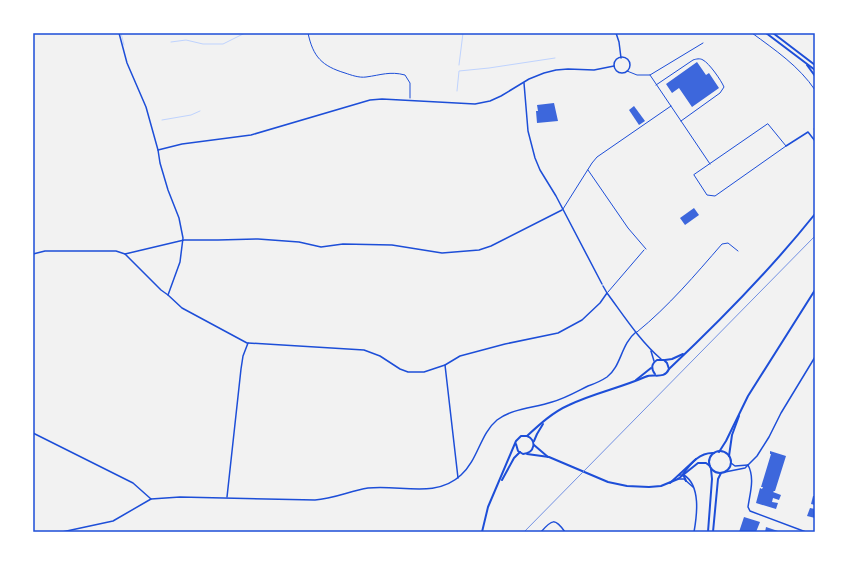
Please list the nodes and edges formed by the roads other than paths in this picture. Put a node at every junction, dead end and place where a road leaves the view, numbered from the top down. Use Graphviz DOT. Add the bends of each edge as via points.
graph roads {
  1 [pos="119,33"];
  2 [pos="616,33"];
  3 [pos="766,33"];
  4 [pos="773,33"];
  5 [pos="703,43"];
  6 [pos="621,58"];
  7 [pos="805,62"];
  8 [pos="815,63"];
  9 [pos="614,66"];
  10 [pos="815,70"];
  11 [pos="628,71"];
  12 [pos="650,75"];
  13 [pos="815,76"];
  14 [pos="524,82"];
  15 [pos="656,85"];
  16 [pos="671,106"];
  17 [pos="681,121"];
  18 [pos="815,141"];
  19 [pos="786,146"];
  20 [pos="158,150"];
  21 [pos="710,164"];
  22 [pos="588,170"];
  23 [pos="562,210"];
  24 [pos="815,214"];
  25 [pos="184,240"];
  26 [pos="646,248"];
  27 [pos="644,250"];
  28 [pos="738,251"];
  29 [pos="33,254"];
  30 [pos="125,254"];
  31 [pos="602,284"];
  32 [pos="603,286"];
  33 [pos="815,290"];
  34 [pos="607,293"];
  35 [pos="168,295"];
  36 [pos="636,332"];
  37 [pos="248,343"];
  38 [pos="691,348"];
  39 [pos="650,350"];
  40 [pos="815,358"];
  41 [pos="661,359"];
  42 [pos="664,360"];
  43 [pos="654,362"];
  44 [pos="445,366"];
  45 [pos="652,368"];
  46 [pos="669,369"];
  47 [pos="655,375"];
  48 [pos="632,383"];
  49 [pos="741,409"];
  50 [pos="544,421"];
  51 [pos="33,433"];
  52 [pos="527,436"];
  53 [pos="516,444"];
  54 [pos="534,444"];
  55 [pos="520,452"];
  56 [pos="719,452"];
  57 [pos="714,453"];
  58 [pos="527,454"];
  59 [pos="549,457"];
  60 [pos="698,457"];
  61 [pos="729,457"];
  62 [pos="731,463"];
  63 [pos="748,465"];
  64 [pos="710,467"];
  65 [pos="689,471"];
  66 [pos="725,472"];
  67 [pos="721,473"];
  68 [pos="684,475"];
  69 [pos="458,478"];
  70 [pos="677,478"];
  71 [pos="689,478"];
  72 [pos="686,481"];
  73 [pos="693,487"];
  74 [pos="496,489"];
  75 [pos="227,498"];
  76 [pos="151,499"];
  77 [pos="62,532"];
  78 [pos="482,532"];
  79 [pos="541,532"];
  80 [pos="565,532"];
  81 [pos="694,532"];
  82 [pos="708,532"];
  83 [pos="713,532"];
  84 [pos="806,532"];
  1 -- 20 [label="street" via="127,63 146,107"];
  2 -- 6 [label="street"];
  3 -- 7 [label="main road"];
  4 -- 8 [label="main road"];
  5 -- 12 [label="lane"];
  6 -- 9 [label="street"];
  6 -- 11 [label="street" via="628,61"];
  7 -- 10 [label="main road"];
  7 -- 13 [label="main road"];
  9 -- 11 [label="street" via="619,72"];
  9 -- 14 [label="street" via="594,70 556,70"];
  11 -- 12 [label="lane" via="637,75"];
  12 -- 15 [label="lane"];
  14 -- 20 [label="street" via="490,101 475,104 370,100 251,135 182,144"];
  14 -- 23 [label="street" via="531,146 540,170"];
  15 -- 16 [label="lane"];
  15 -- 17 [label="lane" via="697,59 705,61 722,82 724,87 720,93"];
  16 -- 17 [label="lane"];
  16 -- 22 [label="lane" via="597,157"];
  17 -- 21 [label="lane"];
  18 -- 19 [label="street" via="808,132"];
  19 -- 21 [label="lane" via="768,124"];
  19 -- 21 [label="lane" via="715,196 707,195 694,175"];
  20 -- 25 [label="street"];
  22 -- 23 [label="lane"];
  22 -- 26 [label="lane" via="628,228"];
  23 -- 25 [label="street" via="501,242 471,251 442,253 392,244 343,244 321,247 299,242 258,239"];
  23 -- 31 [label="street"];
  24 -- 38 [label="main road" via="784,251"];
  25 -- 30 [label="street"];
  25 -- 35 [label="street" via="180,262"];
  27 -- 34 [label="lane"];
  28 -- 36 [label="lane" via="728,243 722,244 677,295"];
  29 -- 30 [label="street" via="68,250 116,251"];
  30 -- 35 [label="street"];
  32 -- 34 [label="street"];
  33 -- 49 [label="main road"];
  34 -- 36 [label="street"];
  34 -- 44 [label="street" via="582,320 558,332 460,356"];
  35 -- 37 [label="street" via="182,308"];
  36 -- 39 [label="street"];
  36 -- 69 [label="street" via="627,342 608,377 552,402 519,410 497,420 484,438 474,460"];
  37 -- 44 [label="street" via="364,350 408,372 424,372"];
  37 -- 75 [label="street" via="241,368"];
  38 -- 42 [label="main road" via="680,356"];
  38 -- 46 [label="main road"];
  39 -- 41 [label="street"];
  39 -- 43 [label="street"];
  40 -- 63 [label="street" via="781,412 762,449"];
  41 -- 42 [label="main road"];
  41 -- 43 [label="main road"];
  42 -- 46 [label="main road"];
  43 -- 45 [label="main road"];
  44 -- 69 [label="street"];
  45 -- 47 [label="main road"];
  45 -- 48 [label="main road"];
  46 -- 47 [label="main road" via="666,374"];
  47 -- 48 [label="main road" via="648,375"];
  48 -- 50 [label="main road" via="568,405"];
  49 -- 56 [label="main road"];
  49 -- 61 [label="main road" via="732,435"];
  50 -- 52 [label="main road"];
  50 -- 54 [label="main road"];
  51 -- 76 [label="street" via="133,483"];
  52 -- 53 [label="main road" via="519,438"];
  52 -- 54 [label="main road"];
  53 -- 55 [label="main road"];
  53 -- 74 [label="main road"];
  54 -- 58 [label="main road"];
  54 -- 59 [label="main road"];
  55 -- 58 [label="main road"];
  55 -- 74 [label="main road"];
  56 -- 57 [label="main road"];
  56 -- 61 [label="main road"];
  57 -- 60 [label="main road"];
  57 -- 64 [label="main road" via="710,458"];
  58 -- 59 [label="main road"];
  59 -- 70 [label="main road" via="617,485 661,486"];
  60 -- 68 [label="main road"];
  60 -- 70 [label="main road"];
  61 -- 62 [label="main road"];
  62 -- 63 [label="street" via="735,466"];
  62 -- 66 [label="main road"];
  63 -- 66 [label="street" via="740,470"];
  63 -- 84 [label="street" via="752,477 748,508 750,511"];
  64 -- 65 [label="main road" via="706,463 698,463"];
  64 -- 67 [label="main road"];
  64 -- 82 [label="main road" via="712,479"];
  65 -- 68 [label="main road"];
  65 -- 71 [label="street"];
  66 -- 67 [label="main road"];
  67 -- 83 [label="main road" via="718,479"];
  68 -- 70 [label="main road"];
  68 -- 71 [label="street"];
  68 -- 72 [label="main road"];
  69 -- 75 [label="street" via="442,487 375,488 323,500"];
  70 -- 72 [label="street"];
  71 -- 73 [label="street"];
  72 -- 73 [label="street"];
  73 -- 81 [label="street" via="697,503"];
  74 -- 78 [label="main road"];
  75 -- 76 [label="street"];
  76 -- 77 [label="street" via="113,520"];
  79 -- 80 [label="street" via="548,524 556,521"];
}
